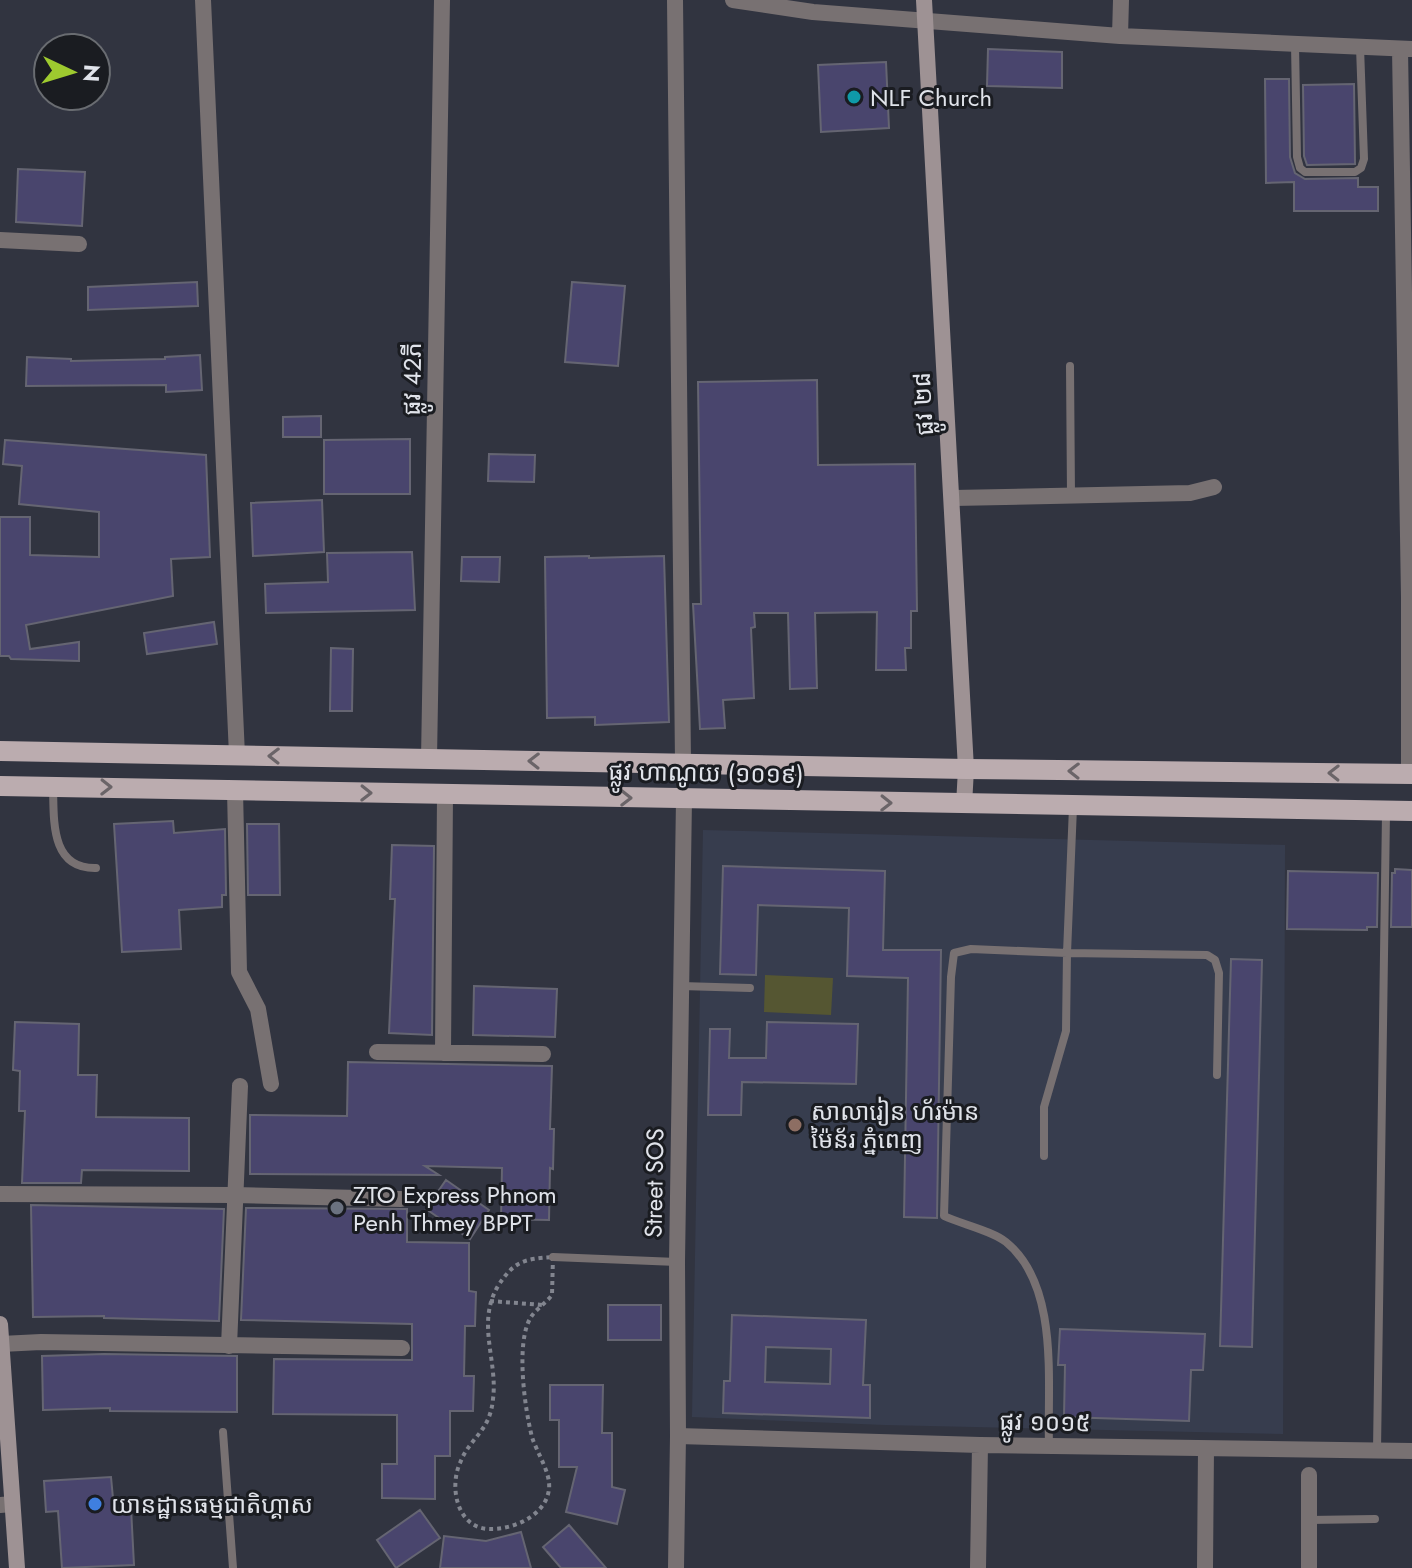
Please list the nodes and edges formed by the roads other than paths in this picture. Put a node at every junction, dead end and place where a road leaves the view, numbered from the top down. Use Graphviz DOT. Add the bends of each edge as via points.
graph roads {
  1 [pos="203,0"];
  2 [pos="442,0"];
  3 [pos="675,0"];
  4 [pos="733,0"];
  5 [pos="924,0"];
  6 [pos="1121,0"];
  7 [pos="925,22"];
  8 [pos="1120,36"];
  9 [pos="1295,44"];
  10 [pos="1360,47"];
  11 [pos="1406,49"];
  12 [pos="0,240"];
  13 [pos="79,244"];
  14 [pos="1070,366"];
  15 [pos="1214,487"];
  16 [pos="1071,497"];
  17 [pos="953,498"];
  18 [pos="0,751"];
  19 [pos="237,755"];
  20 [pos="429,759"];
  21 [pos="683,763"];
  22 [pos="966,769"];
  23 [pos="1410,774"];
  24 [pos="0,786"];
  25 [pos="53,786"];
  26 [pos="235,790"];
  27 [pos="445,795"];
  28 [pos="684,799"];
  29 [pos="964,805"];
  30 [pos="1073,806"];
  31 [pos="1386,811"];
  32 [pos="1412,811"];
  33 [pos="96,868"];
  34 [pos="1067,953"];
  35 [pos="681,986"];
  36 [pos="750,988"];
  37 [pos="377,1052"];
  38 [pos="443,1053"];
  39 [pos="543,1054"];
  40 [pos="1217,1075"];
  41 [pos="271,1084"];
  42 [pos="240,1086"];
  43 [pos="1044,1156"];
  44 [pos="0,1194"];
  45 [pos="234,1195"];
  46 [pos="401,1199"];
  47 [pos="553,1257"];
  48 [pos="677,1262"];
  49 [pos="0,1324"];
  50 [pos="1,1344"];
  51 [pos="229,1346"];
  52 [pos="402,1348"];
  53 [pos="223,1432"];
  54 [pos="678,1436"];
  55 [pos="980,1445"];
  56 [pos="1049,1446"];
  57 [pos="1206,1449"];
  58 [pos="1412,1451"];
  59 [pos="1377,1452"];
  60 [pos="1309,1475"];
  61 [pos="6,1505"];
  62 [pos="1375,1519"];
  63 [pos="1309,1520"];
  64 [pos="17,1568"];
  65 [pos="233,1568"];
  66 [pos="676,1568"];
  67 [pos="978,1568"];
  68 [pos="1205,1568"];
  69 [pos="1309,1568"];
  1 -- 19 [label="street"];
  2 -- 20 [label="street, ផ្លូវ 42ភី"];
  3 -- 21 [label="street"];
  4 -- 7 [label="street"];
  5 -- 7 [label="street, ផ្លូវ ២៨"];
  6 -- 8 [label="street"];
  7 -- 8 [label="street"];
  7 -- 17 [label="street, ផ្លូវ ២៨"];
  8 -- 9 [label="street"];
  9 -- 10 [label="street"];
  9 -- 10 [label="lane" via="1297,157 1305,172 1361,168"];
  10 -- 11 [label="street"];
  11 -- 23 [label="street"];
  12 -- 13 [label="street"];
  14 -- 16 [label="lane"];
  15 -- 16 [label="street" via="1190,493"];
  16 -- 17 [label="street"];
  17 -- 22 [label="street, ផ្លូវ ២៨"];
  18 -- 19 [label="main road, ផ្លូវ ហាណូយ (១០១៩)"];
  20 -- 19 [label="main road, ផ្លូវ ហាណូយ (១០១៩), one-way"];
  21 -- 20 [label="main road, ផ្លូវ ហាណូយ (១០១៩), one-way"];
  21 -- 22 [label="main road, ផ្លូវ ហាណូយ (១០១៩)"];
  23 -- 22 [label="main road, ផ្លូវ ហាណូយ (១០១៩), one-way"];
  22 -- 29 [label="street, ផ្លូវ ២៨"];
  24 -- 25 [label="main road, ផ្លូវ ហាណូយ (១០១៩)"];
  25 -- 26 [label="main road, ផ្លូវ ហាណូយ (១០១៩), one-way"];
  25 -- 33 [label="lane" via="60,846 76,866"];
  26 -- 27 [label="main road, ផ្លូវ ហាណូយ (១០១៩), one-way"];
  26 -- 41 [label="street" via="239,972 258,1009"];
  27 -- 28 [label="main road, ផ្លូវ ហាណូយ (១០១៩), one-way"];
  27 -- 38 [label="street"];
  28 -- 29 [label="main road, ផ្លូវ ហាណូយ (១០១៩), one-way"];
  28 -- 35 [label="street, Street SOS"];
  29 -- 30 [label="main road, ផ្លូវ ហាណូយ (១០១៩)"];
  30 -- 31 [label="main road, ផ្លូវ ហាណូយ (១០១៩)"];
  30 -- 34 [label="lane"];
  31 -- 32 [label="main road, ផ្លូវ ហាណូយ (១០១៩)"];
  31 -- 59 [label="lane"];
  34 -- 40 [label="lane" via="1207,955 1215,960"];
  34 -- 43 [label="lane" via="1066,1031 1044,1107"];
  34 -- 56 [label="lane" via="971,949 954,953 951,977 944,1216 1005,1241 1030,1269 1046,1320"];
  35 -- 36 [label="lane"];
  35 -- 48 [label="street, Street SOS"];
  37 -- 38 [label="street"];
  38 -- 39 [label="street"];
  42 -- 45 [label="street"];
  44 -- 45 [label="street"];
  45 -- 46 [label="street"];
  45 -- 51 [label="street"];
  47 -- 48 [label="lane"];
  48 -- 54 [label="street, Street SOS"];
  49 -- 50 [label="street"];
  50 -- 51 [label="street"];
  50 -- 61 [label="street"];
  51 -- 52 [label="street"];
  53 -- 65 [label="lane"];
  54 -- 55 [label="street, ផ្លូវ ១០១៥"];
  54 -- 66 [label="street, Street SOS"];
  55 -- 56 [label="street, ផ្លូវ ១០១៥"];
  55 -- 67 [label="street"];
  56 -- 57 [label="street, ផ្លូវ ១០១៥"];
  57 -- 59 [label="street, ផ្លូវ ១០១៥"];
  57 -- 68 [label="street"];
  58 -- 59 [label="street, ផ្លូវ ១០១៥"];
  60 -- 63 [label="street"];
  61 -- 64 [label="street"];
  62 -- 63 [label="lane"];
  63 -- 69 [label="street"];
}
